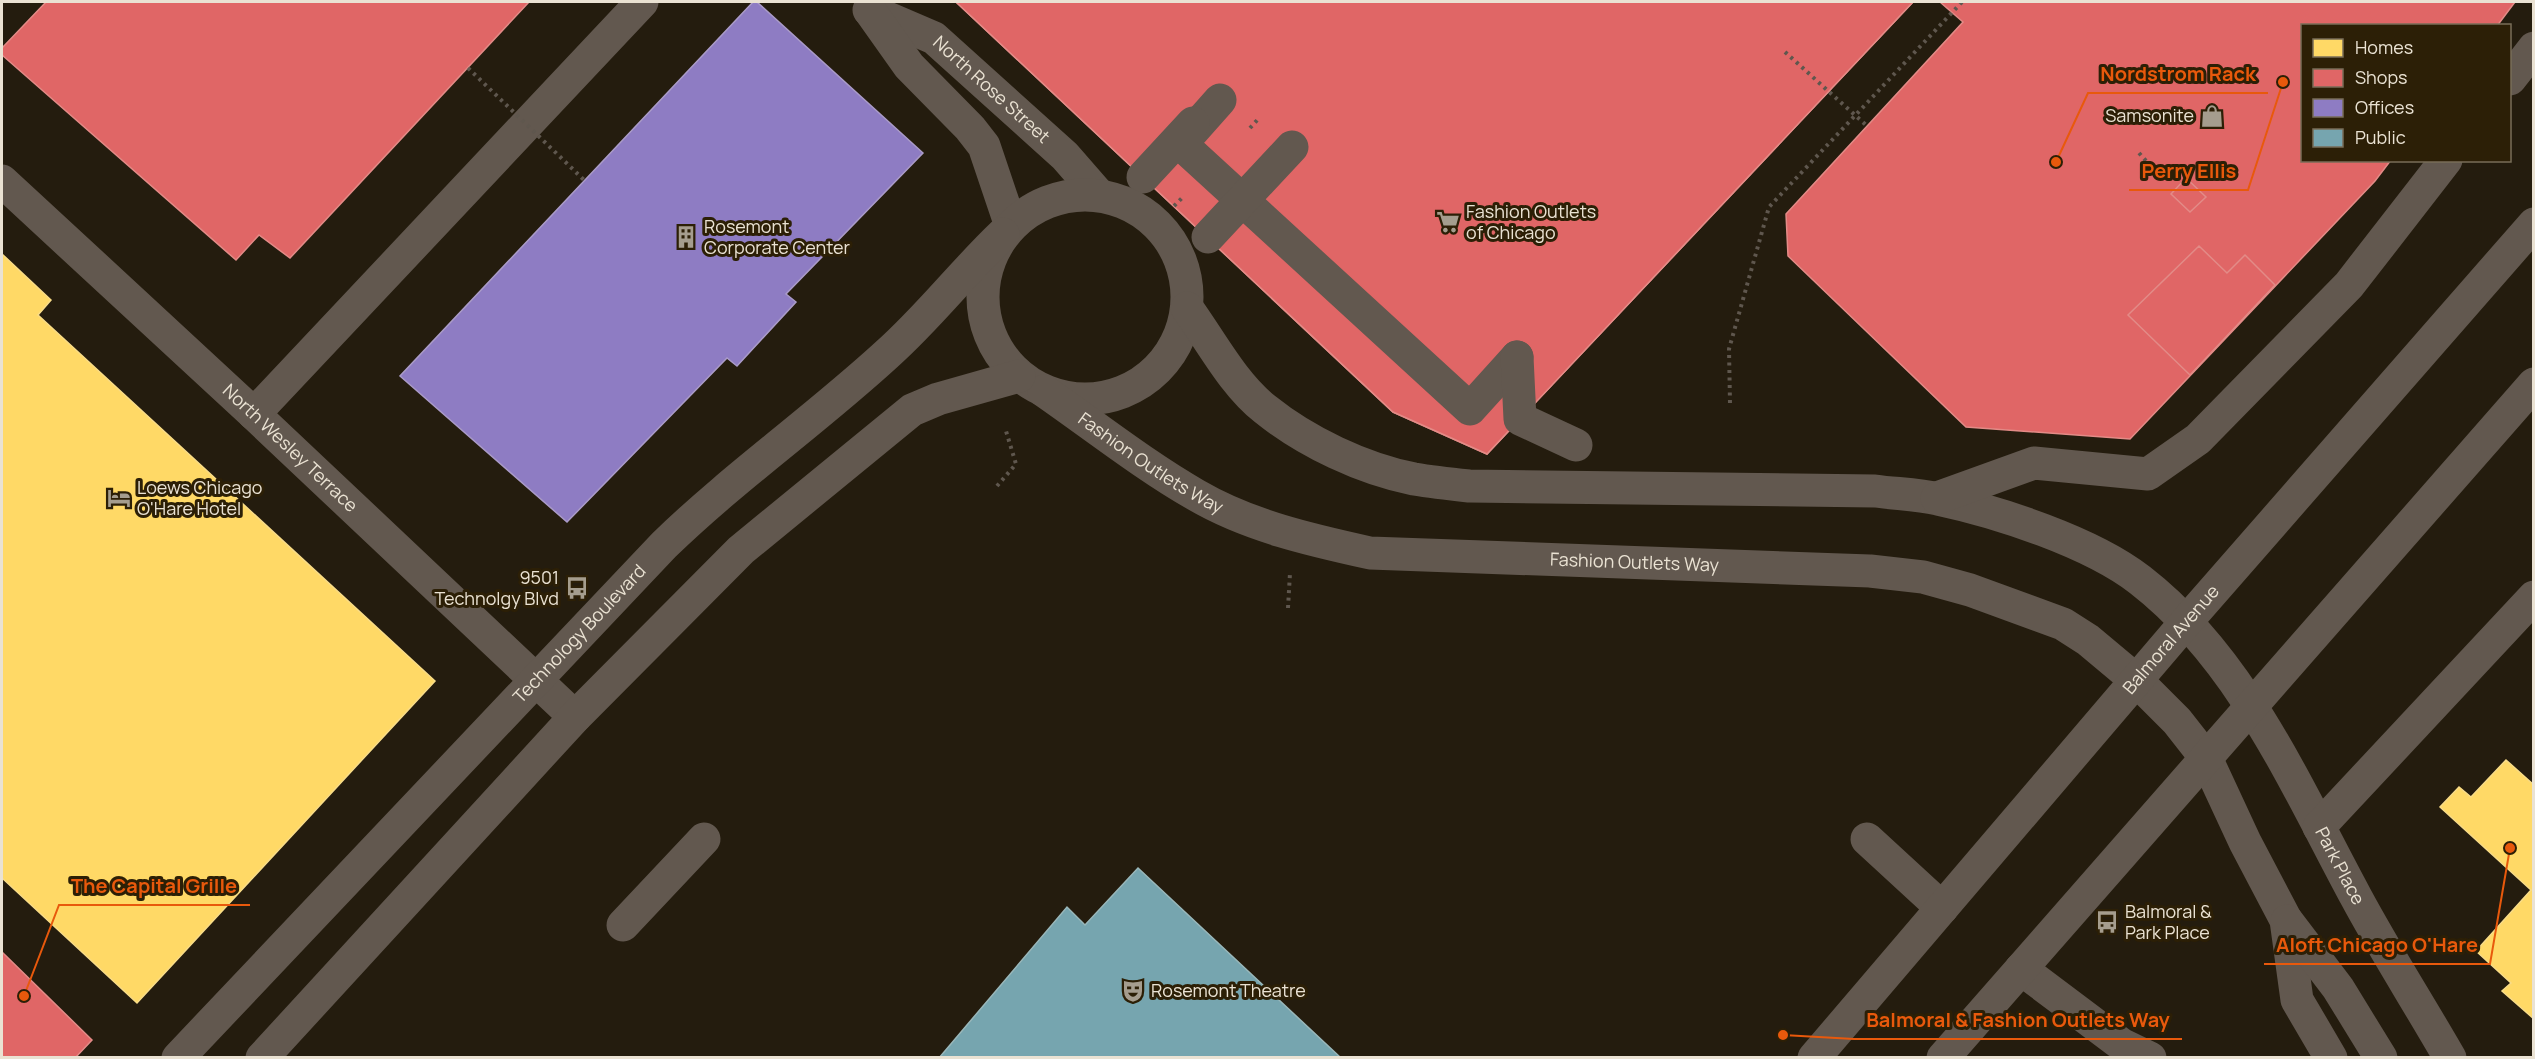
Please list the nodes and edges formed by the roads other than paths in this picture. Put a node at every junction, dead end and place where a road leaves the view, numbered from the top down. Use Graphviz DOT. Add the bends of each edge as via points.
graph roads {
  1 [pos="642,2"];
  2 [pos="870,4"];
  3 [pos="2534,48"];
  4 [pos="2511,78"];
  5 [pos="1292,147"];
  6 [pos="2444,162"];
  7 [pos="1143,177"];
  8 [pos="2,181"];
  9 [pos="1099,195"];
  10 [pos="2534,224"];
  11 [pos="1007,230"];
  12 [pos="1208,237"];
  13 [pos="1187,308"];
  14 [pos="1031,384"];
  15 [pos="2534,384"];
  16 [pos="254,414"];
  17 [pos="1576,445"];
  18 [pos="1937,498"];
  19 [pos="2534,597"];
  20 [pos="2186,622"];
  21 [pos="534,680"];
  22 [pos="2137,681"];
  23 [pos="2250,707"];
  24 [pos="575,717"];
  25 [pos="2206,758"];
  26 [pos="2319,827"];
  27 [pos="1867,839"];
  28 [pos="704,840"];
  29 [pos="1942,908"];
  30 [pos="2286,920"];
  31 [pos="623,925"];
  32 [pos="2021,969"];
  33 [pos="178,1058"];
  34 [pos="262,1058"];
  35 [pos="1814,1058"];
  36 [pos="1943,1058"];
  37 [pos="2150,1058"];
  38 [pos="2331,1058"];
  39 [pos="2381,1058"];
  40 [pos="2450,1058"];
  1 -- 16 [label="street"];
  2 -- 9 [label="street, North Rose Street" via="934,38 1065,156"];
  2 -- 11 [label="street, North Rose Street" via="909,66 984,146"];
  3 -- 4 [label="street"];
  5 -- 12 [label="street"];
  6 -- 18 [label="street" via="2349,285 2198,439 2148,474 2034,463"];
  7 -- 17 [label="street" via="1224,93 1181,144 1470,409 1517,357 1520,419"];
  8 -- 16 [label="street, North Wesley Terrace"];
  9 -- 11 [label="street" via="1066,195 1036,206"];
  9 -- 13 [label="street" via="1141,210 1166,234 1183,264"];
  10 -- 20 [label="street, Balmoral Avenue"];
  11 -- 14 [label="street" via="988,262 982,293 985,324 998,352"];
  11 -- 21 [label="street, Technology Boulevard" via="887,355 700,510"];
  13 -- 14 [label="street" via="1179,339 1162,366 1136,386 1107,397 1075,400"];
  13 -- 18 [label="street" via="1264,409 1307,437 1360,463 1413,479 1480,486 1875,491"];
  14 -- 22 [label="street, Fashion Outlets Way" via="1196,496 1257,523 1314,541 1370,553 1870,571 1923,577 2063,624"];
  14 -- 24 [label="street" via="938,399 904,416 741,550"];
  15 -- 23 [label="street"];
  16 -- 21 [label="street, North Wesley Terrace"];
  18 -- 20 [label="street" via="2041,530 2098,555 2139,579"];
  19 -- 26 [label="street"];
  20 -- 22 [label="street, Balmoral Avenue"];
  20 -- 23 [label="street"];
  21 -- 24 [label="street, North Wesley Terrace"];
  21 -- 33 [label="street, Technology Boulevard"];
  22 -- 25 [label="street, Fashion Outlets Way" via="2177,721"];
  22 -- 29 [label="street, Balmoral Avenue"];
  23 -- 25 [label="street"];
  23 -- 26 [label="street, Park Place"];
  24 -- 34 [label="street"];
  25 -- 30 [label="street"];
  25 -- 32 [label="street"];
  26 -- 40 [label="street, Park Place"];
  27 -- 29 [label="street"];
  28 -- 31 [label="street"];
  29 -- 35 [label="street, Balmoral Avenue"];
  30 -- 38 [label="street" via="2297,1000"];
  30 -- 39 [label="street" via="2338,988"];
  32 -- 36 [label="street"];
  32 -- 37 [label="street" via="2121,1044"];
}
